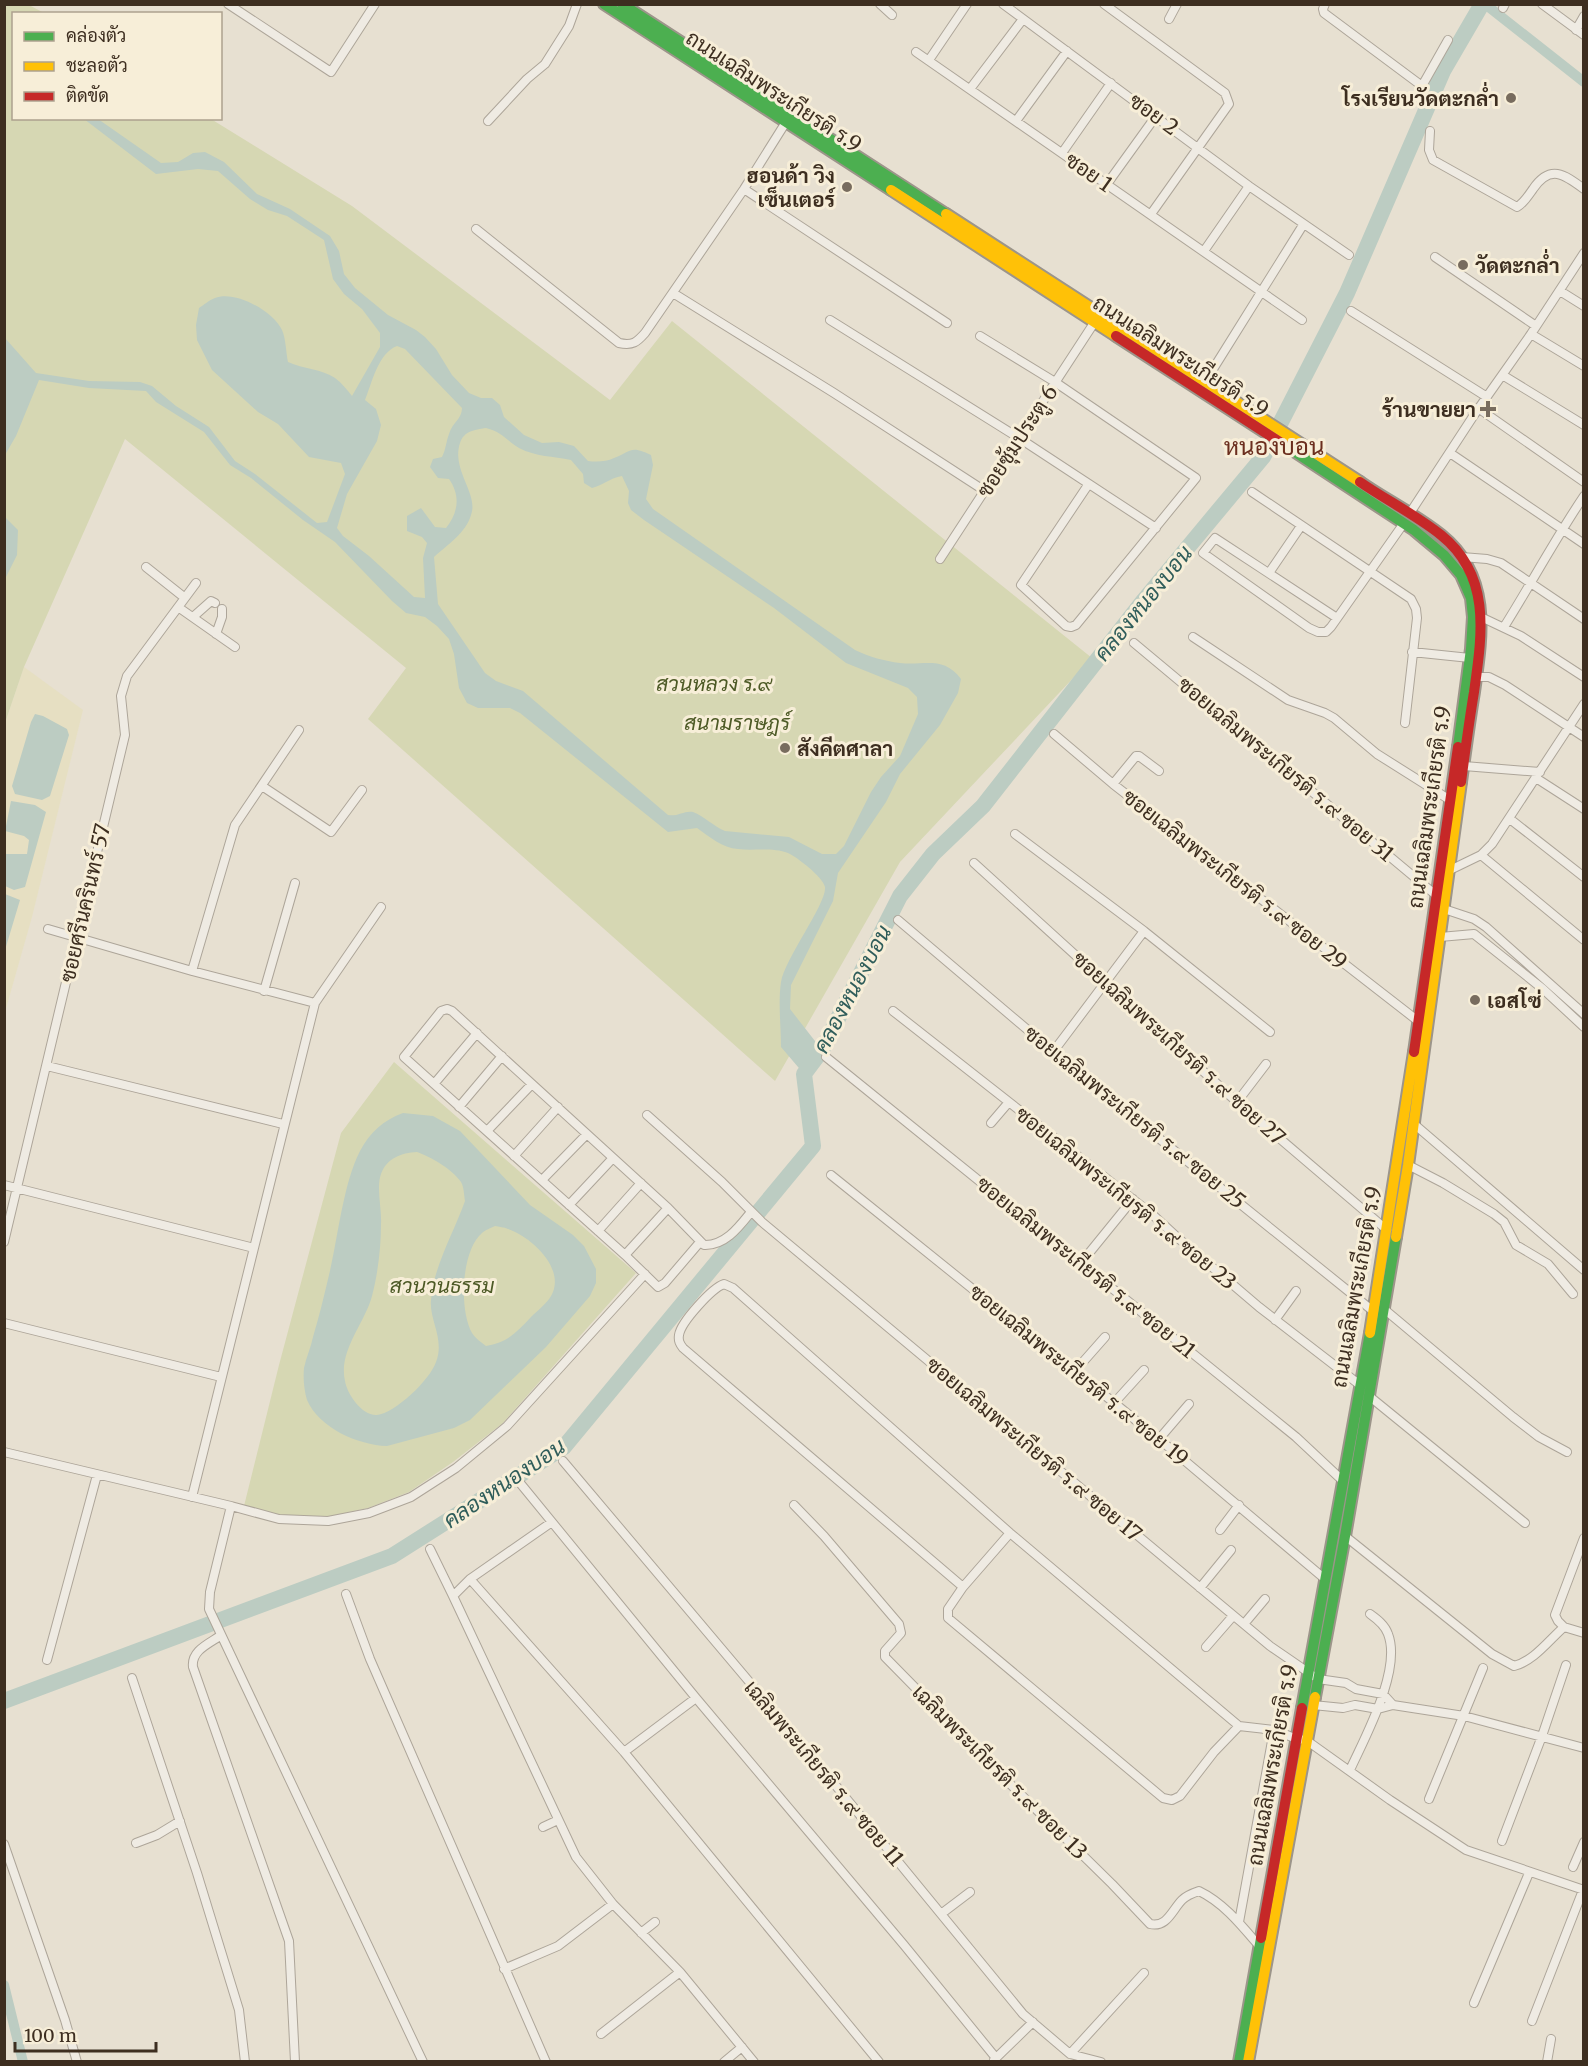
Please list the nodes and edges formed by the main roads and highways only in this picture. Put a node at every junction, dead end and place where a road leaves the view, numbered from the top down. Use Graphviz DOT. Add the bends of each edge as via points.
graph roads {
  1 [pos="604,4"];
  2 [pos="622,4"];
  3 [pos="1282,438"];
  4 [pos="1407,518"];
  5 [pos="1379,1310"];
  6 [pos="1313,1675"];
  7 [pos="1301,1739"];
  8 [pos="1254,2003"];
  9 [pos="1239,2061"];
  10 [pos="1248,2061"];
  1 -- 3 [label="main road, ถนนเฉลิมพระเกียรติ ร.9" via="1263,432"];
  2 -- 3 [label="main road, ถนนเฉลิมพระเกียรติ ร.9" via="1259,418"];
  3 -- 4 [label="main road, ถนนเฉลิมพระเกียรติ ร.9"];
  4 -- 5 [label="main road, ถนนเฉลิมพระเกียรติ ร.9" via="1444,553 1463,580 1471,598 1473,621"];
  4 -- 5 [label="main road, ถนนเฉลิมพระเกียรติ ร.9" via="1441,535 1462,557 1473,578 1483,618 1408,1165"];
  5 -- 6 [label="main road, ถนนเฉลิมพระเกียรติ ร.9" via="1360,1385 1325,1579"];
  5 -- 6 [label="main road, ถนนเฉลิมพระเกียรติ ร.9" via="1345,1536"];
  6 -- 7 [label="main road, ถนนเฉลิมพระเกียรติ ร.9"];
  6 -- 7 [label="main road, ถนนเฉลิมพระเกียรติ ร.9" via="1314,1705"];
  7 -- 8 [label="main road, ถนนเฉลิมพระเกียรติ ร.9"];
  7 -- 8 [label="main road, ถนนเฉลิมพระเกียรติ ร.9" via="1260,1947"];
  8 -- 9 [label="main road, ถนนเฉลิมพระเกียรติ ร.9"];
  8 -- 10 [label="main road, ถนนเฉลิมพระเกียรติ ร.9"];
}
